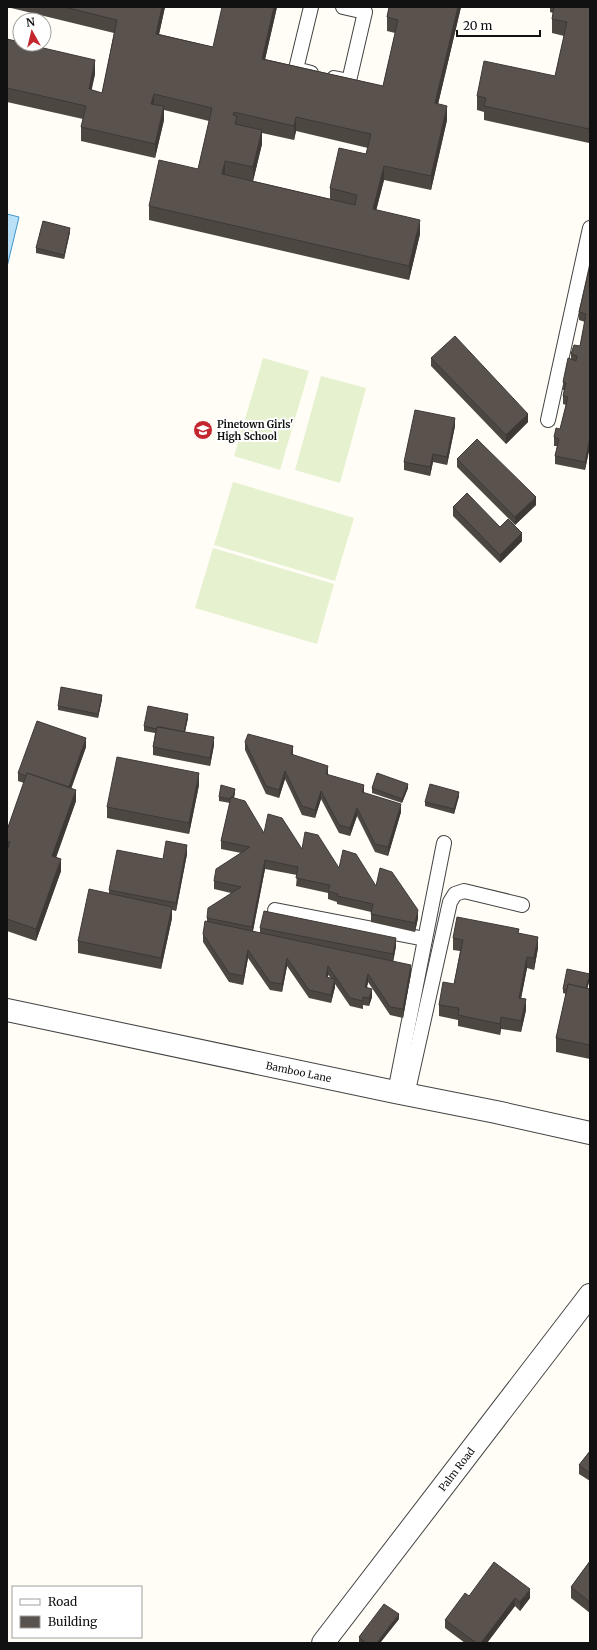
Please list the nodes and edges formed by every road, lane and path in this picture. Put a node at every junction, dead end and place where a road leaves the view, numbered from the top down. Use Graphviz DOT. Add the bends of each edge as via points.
graph roads {
  1 [pos="310,7"];
  2 [pos="345,7"];
  3 [pos="590,228"];
  4 [pos="548,420"];
  5 [pos="444,843"];
  6 [pos="522,905"];
  7 [pos="275,910"];
  8 [pos="425,939"];
  9 [pos="7,1010"];
  10 [pos="401,1093"];
  11 [pos="590,1133"];
  12 [pos="590,1295"];
  13 [pos="323,1643"];
  1 -- 2 [label="lane" via="296,69 349,81 365,12"];
  3 -- 4 [label="lane"];
  5 -- 8 [label="lane"];
  6 -- 10 [label="lane" via="464,891 455,894 450,902"];
  7 -- 8 [label="lane"];
  8 -- 10 [label="lane"];
  9 -- 10 [label="street, Bamboo Lane"];
  10 -- 11 [label="street, Bamboo Lane"];
  12 -- 13 [label="street, Palm Road"];
}
